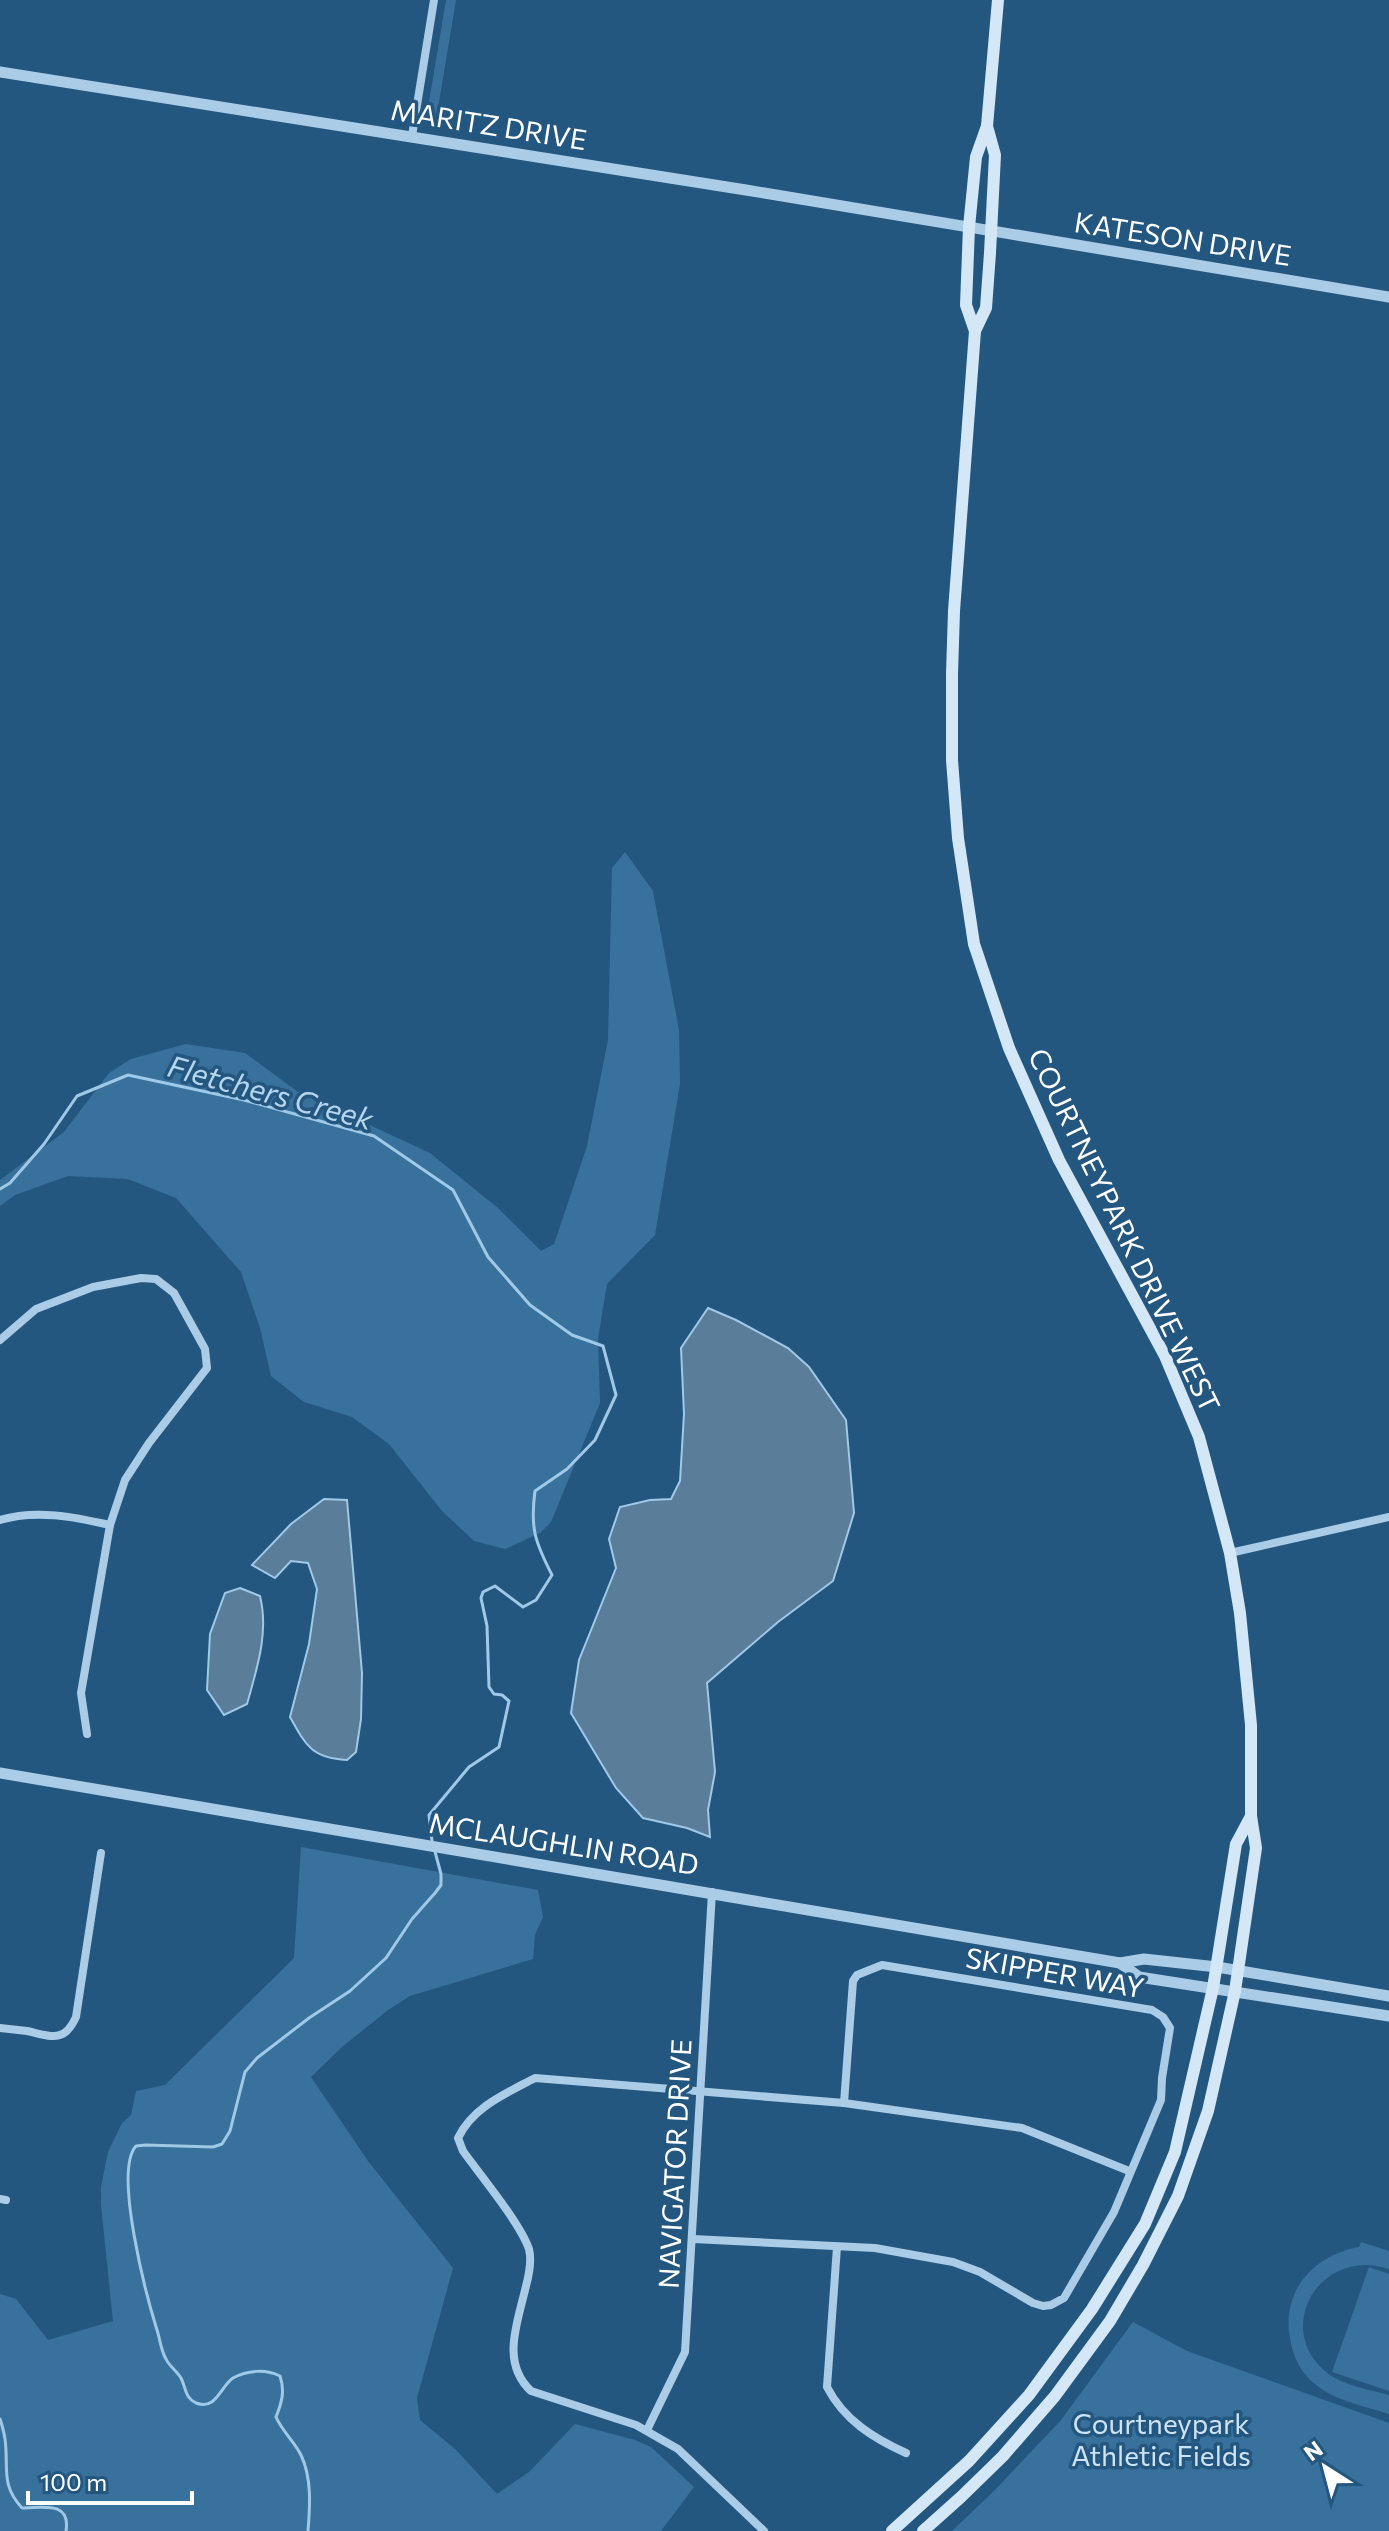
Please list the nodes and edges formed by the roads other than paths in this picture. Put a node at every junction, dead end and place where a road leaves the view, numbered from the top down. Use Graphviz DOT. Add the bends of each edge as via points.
graph roads {
  1 [pos="434,0"];
  2 [pos="998,0"];
  3 [pos="0,72"];
  4 [pos="987,126"];
  5 [pos="412,136"];
  6 [pos="969,227"];
  7 [pos="991,231"];
  8 [pos="1389,297"];
  9 [pos="975,331"];
  10 [pos="0,1340"];
  11 [pos="1389,1517"];
  12 [pos="0,1520"];
  13 [pos="110,1525"];
  14 [pos="1230,1553"];
  15 [pos="87,1734"];
  16 [pos="0,1773"];
  17 [pos="1251,1816"];
  18 [pos="101,1853"];
  19 [pos="712,1892"];
  20 [pos="1120,1963"];
  21 [pos="1217,1967"];
  22 [pos="1238,1970"];
  23 [pos="1213,1988"];
  24 [pos="1235,1991"];
  25 [pos="1389,1996"];
  26 [pos="1389,2016"];
  27 [pos="0,2028"];
  28 [pos="700,2093"];
  29 [pos="844,2103"];
  30 [pos="1129,2171"];
  31 [pos="693,2239"];
  32 [pos="837,2247"];
  33 [pos="1092,2309"];
  34 [pos="1110,2321"];
  35 [pos="647,2430"];
  36 [pos="906,2453"];
  37 [pos="764,2531"];
  38 [pos="892,2531"];
  39 [pos="923,2531"];
  1 -- 5 [label="street"];
  2 -- 4 [label="main road, COURTNEYPARK DRIVE WEST"];
  3 -- 5 [label="street, MARITZ DRIVE"];
  4 -- 6 [label="main road, COURTNEYPARK DRIVE WEST" via="976,157"];
  4 -- 7 [label="main road, COURTNEYPARK DRIVE WEST" via="995,155"];
  5 -- 6 [label="street, MARITZ DRIVE"];
  6 -- 7 [label="street, KATESON DRIVE"];
  6 -- 9 [label="main road, COURTNEYPARK DRIVE WEST" via="966,305"];
  7 -- 8 [label="street, KATESON DRIVE"];
  7 -- 9 [label="main road, COURTNEYPARK DRIVE WEST" via="986,308"];
  9 -- 14 [label="main road, COURTNEYPARK DRIVE WEST" via="952,674 958,838 974,944 1009,1048 1059,1160 1165,1356 1199,1437"];
  10 -- 13 [label="street" via="36,1309 93,1287 156,1279 174,1293 205,1349 207,1368 125,1480"];
  11 -- 14 [label="street"];
  12 -- 13 [label="street" via="34,1515"];
  13 -- 15 [label="street" via="81,1693"];
  14 -- 17 [label="main road, COURTNEYPARK DRIVE WEST" via="1251,1725"];
  16 -- 19 [label="street, MCLAUGHLIN ROAD"];
  17 -- 21 [label="main road, COURTNEYPARK DRIVE WEST" via="1236,1844"];
  17 -- 22 [label="main road, COURTNEYPARK DRIVE WEST" via="1256,1848"];
  18 -- 27 [label="street" via="71,2029 50,2038"];
  19 -- 20 [label="street, MCLAUGHLIN ROAD"];
  19 -- 28 [label="street, NAVIGATOR DRIVE"];
  20 -- 21 [label="street, MCLAUGHLIN ROAD" via="1144,1959"];
  20 -- 23 [label="street, MCLAUGHLIN ROAD" via="1139,1977"];
  21 -- 22 [label="street, MCLAUGHLIN ROAD"];
  21 -- 23 [label="main road, COURTNEYPARK DRIVE WEST"];
  22 -- 24 [label="main road, COURTNEYPARK DRIVE WEST"];
  22 -- 25 [label="street, MCLAUGHLIN ROAD"];
  23 -- 24 [label="street, MCLAUGHLIN ROAD"];
  23 -- 33 [label="main road, COURTNEYPARK DRIVE WEST" via="1175,2152 1145,2224"];
  24 -- 26 [label="street, MCLAUGHLIN ROAD"];
  24 -- 34 [label="main road, COURTNEYPARK DRIVE WEST" via="1208,2111 1178,2196"];
  28 -- 29 [label="street"];
  28 -- 31 [label="street, NAVIGATOR DRIVE"];
  28 -- 35 [label="street" via="535,2078 492,2100 465,2123 458,2138 530,2251 513,2345 520,2381 531,2391"];
  29 -- 30 [label="street" via="1022,2128"];
  29 -- 30 [label="street, SKIPPER WAY" via="853,1981 882,1965 1152,2010 1170,2028 1161,2100"];
  30 -- 32 [label="street, SKIPPER WAY" via="1114,2212 1086,2261 1064,2298 1051,2305 1033,2303 953,2262"];
  31 -- 32 [label="street, SKIPPER WAY"];
  31 -- 35 [label="street, NAVIGATOR DRIVE" via="685,2352"];
  32 -- 36 [label="street" via="827,2387 834,2401 872,2437"];
  33 -- 34 [label="main road"];
  33 -- 38 [label="main road, COURTNEYPARK DRIVE WEST" via="1058,2359 991,2438"];
  34 -- 39 [label="main road, COURTNEYPARK DRIVE WEST" via="1003,2456"];
  35 -- 37 [label="street" via="678,2449"];
}
